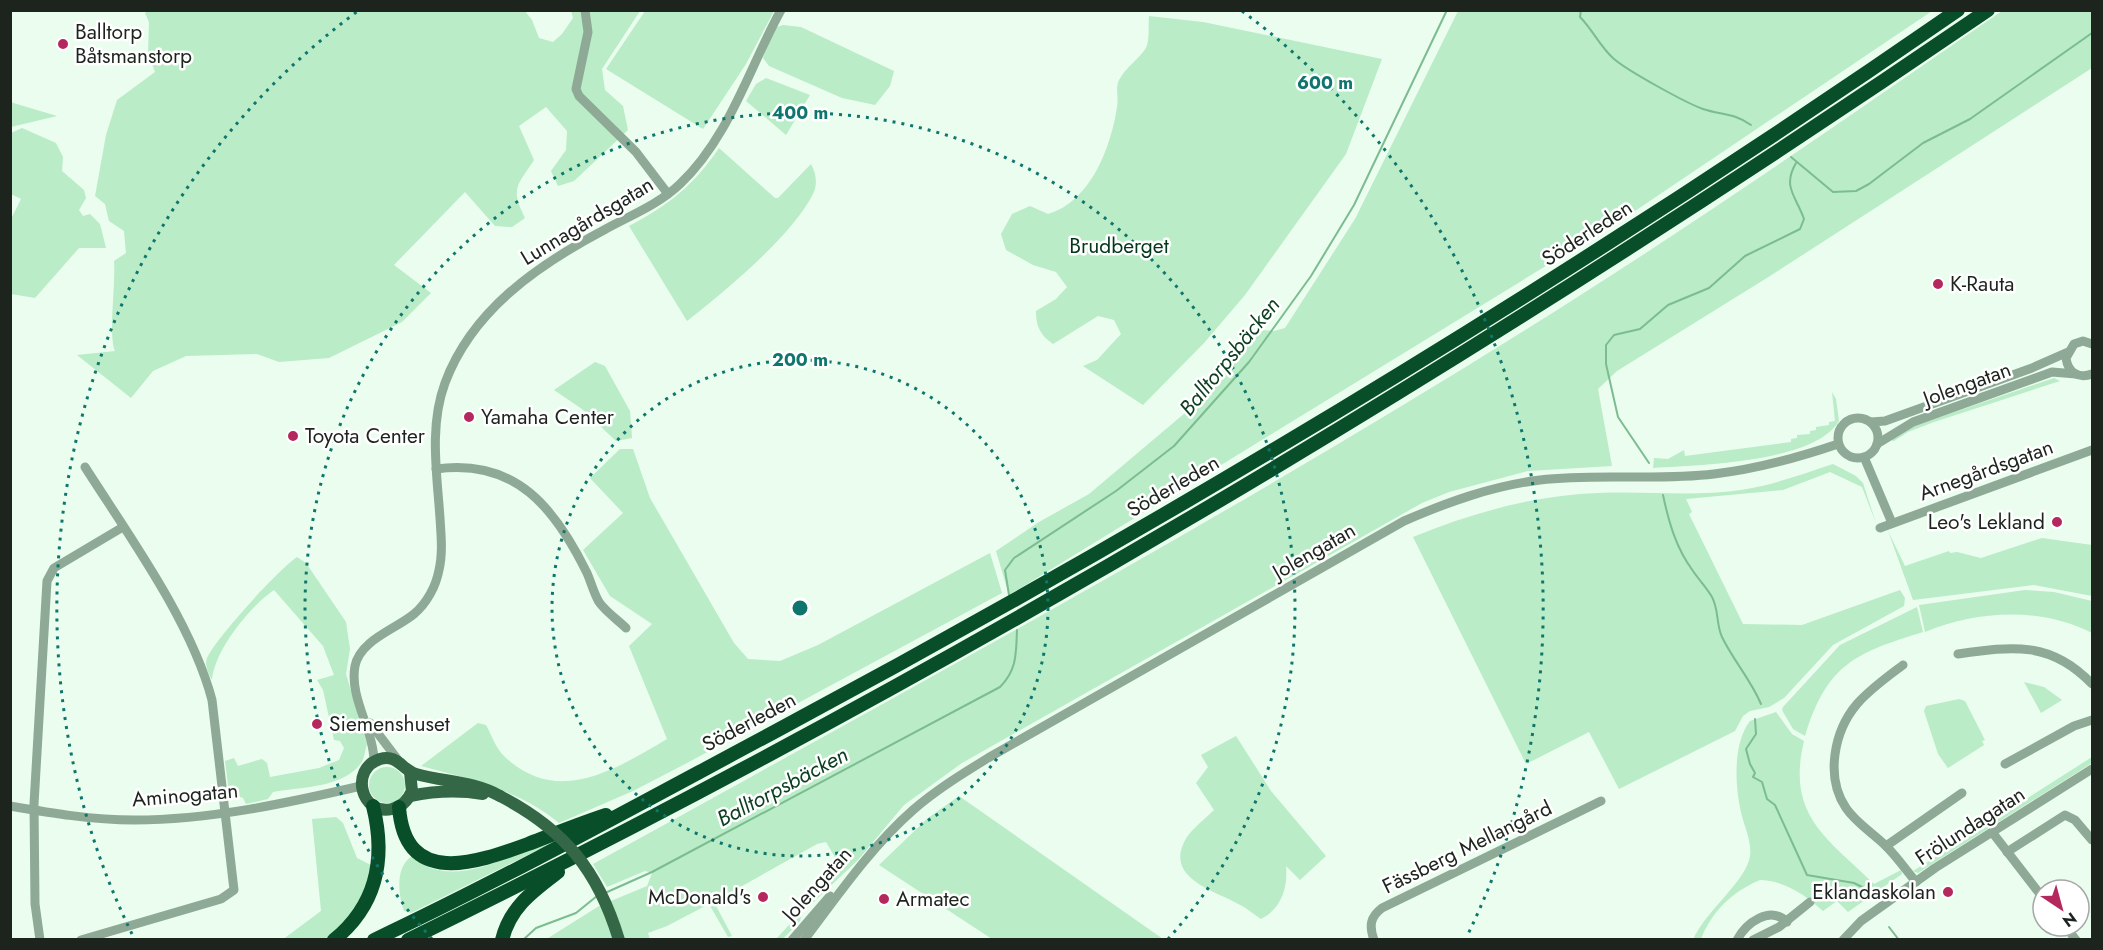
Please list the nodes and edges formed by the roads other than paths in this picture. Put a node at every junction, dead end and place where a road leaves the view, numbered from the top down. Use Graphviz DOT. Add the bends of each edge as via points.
graph roads {
  1 [pos="585,10"];
  2 [pos="781,10"];
  3 [pos="1959,10"];
  4 [pos="1988,10"];
  5 [pos="668,194"];
  6 [pos="2092,343"];
  7 [pos="2067,352"];
  8 [pos="2076,374"];
  9 [pos="2090,375"];
  10 [pos="2092,385"];
  11 [pos="1871,422"];
  12 [pos="1838,444"];
  13 [pos="1877,444"];
  14 [pos="2092,450"];
  15 [pos="1864,457"];
  16 [pos="85,467"];
  17 [pos="436,469"];
  18 [pos="1892,523"];
  19 [pos="123,527"];
  20 [pos="1880,528"];
  21 [pos="626,628"];
  22 [pos="1958,654"];
  23 [pos="1903,666"];
  24 [pos="2092,684"];
  25 [pos="365,716"];
  26 [pos="2092,720"];
  27 [pos="398,761"];
  28 [pos="374,762"];
  29 [pos="2005,764"];
  30 [pos="2092,769"];
  31 [pos="410,772"];
  32 [pos="361,786"];
  33 [pos="1962,793"];
  34 [pos="410,796"];
  35 [pos="500,796"];
  36 [pos="648,799"];
  37 [pos="1600,801"];
  38 [pos="10,806"];
  39 [pos="373,806"];
  40 [pos="399,807"];
  41 [pos="35,810"];
  42 [pos="225,813"];
  43 [pos="1992,832"];
  44 [pos="2092,840"];
  45 [pos="1886,846"];
  46 [pos="590,848"];
  47 [pos="2007,852"];
  48 [pos="871,853"];
  49 [pos="1916,882"];
  50 [pos="2031,883"];
  51 [pos="1810,902"];
  52 [pos="1787,922"];
  53 [pos="40,939"];
  54 [pos="81,939"];
  55 [pos="333,939"];
  56 [pos="374,939"];
  57 [pos="408,939"];
  58 [pos="502,939"];
  59 [pos="619,939"];
  60 [pos="792,939"];
  61 [pos="804,939"];
  62 [pos="1374,939"];
  63 [pos="1737,939"];
  64 [pos="1753,939"];
  65 [pos="1843,939"];
  1 -- 5 [label="street" via="588,32 576,89 579,96 636,152"];
  2 -- 5 [label="street, Lunnagårdsgatan" via="707,153"];
  3 -- 36 [label="highway, Söderleden" via="1554,279 1274,451 870,681"];
  4 -- 46 [label="highway, Söderleden" via="1573,286 1257,480 916,674"];
  5 -- 17 [label="street, Lunnagårdsgatan" via="549,261 509,291 489,313 463,348 444,387 437,420"];
  6 -- 7 [label="street, Jolengatan" via="2077,343"];
  7 -- 8 [label="street" via="2067,365"];
  7 -- 11 [label="street, Jolengatan" via="1885,421"];
  8 -- 9 [label="street, Jolengatan"];
  8 -- 13 [label="street, Jolengatan" via="2052,372 1913,422"];
  9 -- 10 [label="street"];
  11 -- 12 [label="street" via="1862,418 1847,420 1839,429"];
  11 -- 13 [label="street"];
  12 -- 15 [label="street" via="1848,456"];
  12 -- 48 [label="street, Jolengatan" via="1785,462 1712,475 1522,482 1429,510 1350,551 962,774 913,810"];
  13 -- 15 [label="street"];
  14 -- 18 [label="street, Arnegårdsgatan"];
  15 -- 18 [label="street"];
  16 -- 19 [label="street"];
  17 -- 21 [label="street" via="466,467 494,472 539,500 566,533 600,603"];
  17 -- 25 [label="street, Lunnagårdsgatan" via="441,546 436,582 416,613 373,642 356,661 354,676"];
  18 -- 20 [label="street, Arnegårdsgatan"];
  19 -- 41 [label="street" via="62,563 48,576"];
  19 -- 42 [label="street" via="204,672 212,700"];
  22 -- 24 [label="street" via="2006,648 2045,652 2071,664"];
  23 -- 45 [label="street" via="1863,698 1850,714 1841,730 1834,766 1837,790 1846,809"];
  25 -- 27 [label="street, Lunnagårdsgatan"];
  25 -- 28 [label="street, Lunnagårdsgatan"];
  26 -- 29 [label="street"];
  27 -- 28 [label="main road"];
  27 -- 31 [label="main road"];
  28 -- 32 [label="main road" via="363,775"];
  30 -- 43 [label="street, Frölundagatan"];
  31 -- 34 [label="main road"];
  31 -- 35 [label="main road" via="466,782"];
  32 -- 39 [label="main road"];
  32 -- 42 [label="street, Aminogatan"];
  33 -- 45 [label="street"];
  34 -- 35 [label="main road" via="436,791"];
  34 -- 40 [label="main road"];
  35 -- 59 [label="main road, bridge" via="540,819 565,840 598,884"];
  36 -- 40 [label="highway" via="494,856 447,865 427,859 410,842 400,824"];
  36 -- 56 [label="highway, Söderleden"];
  37 -- 62 [label="street, Fässberg Mellangård" via="1382,908 1371,924"];
  38 -- 41 [label="street, Aminogatan"];
  39 -- 40 [label="main road" via="389,810"];
  39 -- 55 [label="highway" via="380,838 376,878 360,912"];
  41 -- 42 [label="street, Aminogatan" via="132,820"];
  41 -- 53 [label="street" via="35,904"];
  42 -- 54 [label="street" via="234,890 228,897"];
  43 -- 47 [label="street"];
  43 -- 49 [label="street, Frölundagatan"];
  44 -- 47 [label="street" via="2075,820 2065,815"];
  45 -- 49 [label="street"];
  46 -- 57 [label="highway, Söderleden"];
  46 -- 58 [label="highway" via="520,902"];
  47 -- 50 [label="street"];
  48 -- 60 [label="street, Jolengatan" via="862,858"];
  48 -- 61 [label="street, Jolengatan"];
  49 -- 65 [label="street, Frölundagatan" via="1861,921"];
  51 -- 52 [label="street"];
  52 -- 63 [label="street" via="1776,915 1765,916 1752,922"];
  52 -- 64 [label="street"];
}
